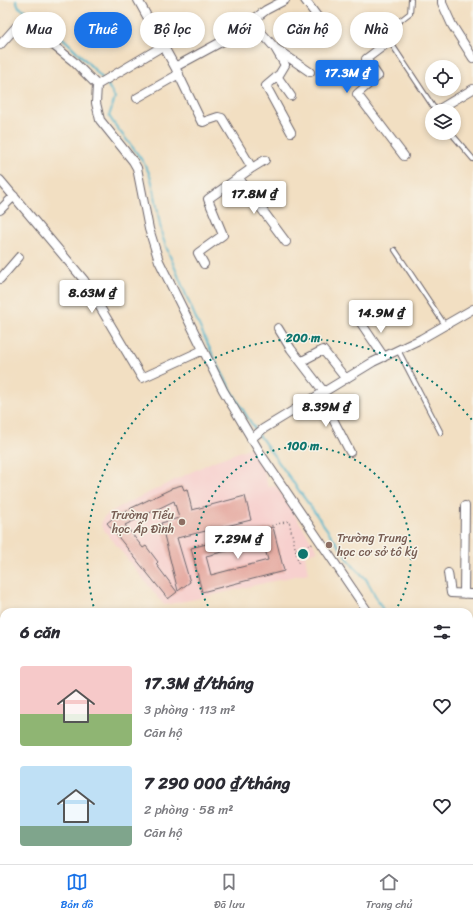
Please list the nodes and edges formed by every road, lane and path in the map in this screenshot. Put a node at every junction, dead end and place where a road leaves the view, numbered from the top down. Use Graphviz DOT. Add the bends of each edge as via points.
graph roads {
  1 [pos="138,0"];
  2 [pos="285,0"];
  3 [pos="305,0"];
  4 [pos="410,0"];
  5 [pos="442,0"];
  6 [pos="144,12"];
  7 [pos="264,12"];
  8 [pos="314,12"];
  9 [pos="403,18"];
  10 [pos="265,37"];
  11 [pos="0,45"];
  12 [pos="273,46"];
  13 [pos="159,48"];
  14 [pos="163,48"];
  15 [pos="213,48"];
  16 [pos="275,48"];
  17 [pos="381,48"];
  18 [pos="395,48"];
  19 [pos="473,58"];
  20 [pos="177,71"];
  21 [pos="310,72"];
  22 [pos="277,76"];
  23 [pos="102,83"];
  24 [pos="473,88"];
  25 [pos="291,96"];
  26 [pos="137,98"];
  27 [pos="431,104"];
  28 [pos="447,104"];
  29 [pos="291,132"];
  30 [pos="457,140"];
  31 [pos="404,156"];
  32 [pos="473,159"];
  33 [pos="265,160"];
  34 [pos="252,168"];
  35 [pos="238,177"];
  36 [pos="0,180"];
  37 [pos="14,196"];
  38 [pos="0,210"];
  39 [pos="286,242"];
  40 [pos="395,250"];
  41 [pos="19,257"];
  42 [pos="204,264"];
  43 [pos="0,279"];
  44 [pos="473,309"];
  45 [pos="361,323"];
  46 [pos="445,325"];
  47 [pos="278,328"];
  48 [pos="203,350"];
  49 [pos="398,350"];
  50 [pos="384,357"];
  51 [pos="302,361"];
  52 [pos="346,378"];
  53 [pos="322,393"];
  54 [pos="442,432"];
  55 [pos="254,438"];
  56 [pos="350,452"];
  57 [pos="465,506"];
  58 [pos="320,543"];
  59 [pos="194,546"];
  60 [pos="296,549"];
  61 [pos="299,565"];
  62 [pos="448,573"];
  63 [pos="464,594"];
  64 [pos="473,594"];
  65 [pos="365,608"];
  1 -- 6 [label="street"];
  2 -- 7 [label="street"];
  3 -- 8 [label="street"];
  4 -- 9 [label="lane" via="410,13"];
  5 -- 19 [label="street" via="452,25"];
  10 -- 12 [label="street"];
  11 -- 23 [label="street" via="16,28 28,25"];
  13 -- 23 [label="street"];
  14 -- 20 [label="street"];
  15 -- 20 [label="street"];
  16 -- 21 [label="street"];
  16 -- 22 [label="street" via="284,65"];
  17 -- 31 [label="street" via="366,59 378,76 357,94"];
  18 -- 27 [label="lane"];
  20 -- 26 [label="street"];
  20 -- 34 [label="street" via="201,121 222,118"];
  22 -- 25 [label="street"];
  22 -- 29 [label="street" via="266,86"];
  23 -- 48 [label="street" via="96,103 100,120 137,168 149,229 159,261"];
  24 -- 28 [label="street"];
  30 -- 32 [label="lane"];
  33 -- 34 [label="street"];
  34 -- 35 [label="street"];
  35 -- 39 [label="street"];
  35 -- 42 [label="street" via="208,199 223,235 198,253"];
  36 -- 37 [label="street"];
  37 -- 38 [label="street"];
  37 -- 48 [label="street" via="84,280 142,378"];
  40 -- 46 [label="lane"];
  41 -- 43 [label="street"];
  44 -- 46 [label="street"];
  45 -- 50 [label="street"];
  46 -- 49 [label="street"];
  47 -- 51 [label="street"];
  48 -- 55 [label="street" via="223,390"];
  49 -- 50 [label="street"];
  49 -- 54 [label="lane"];
  50 -- 52 [label="street"];
  51 -- 52 [label="street" via="323,350"];
  51 -- 53 [label="street"];
  52 -- 53 [label="street"];
  53 -- 55 [label="street" via="263,429"];
  53 -- 56 [label="street"];
  55 -- 58 [label="street"];
  57 -- 63 [label="street"];
  58 -- 60 [label="path"];
  58 -- 65 [label="street"];
  59 -- 60 [label="path" via="289,521"];
  60 -- 61 [label="path"];
  62 -- 63 [label="street" via="451,593"];
  63 -- 64 [label="street"];
}
